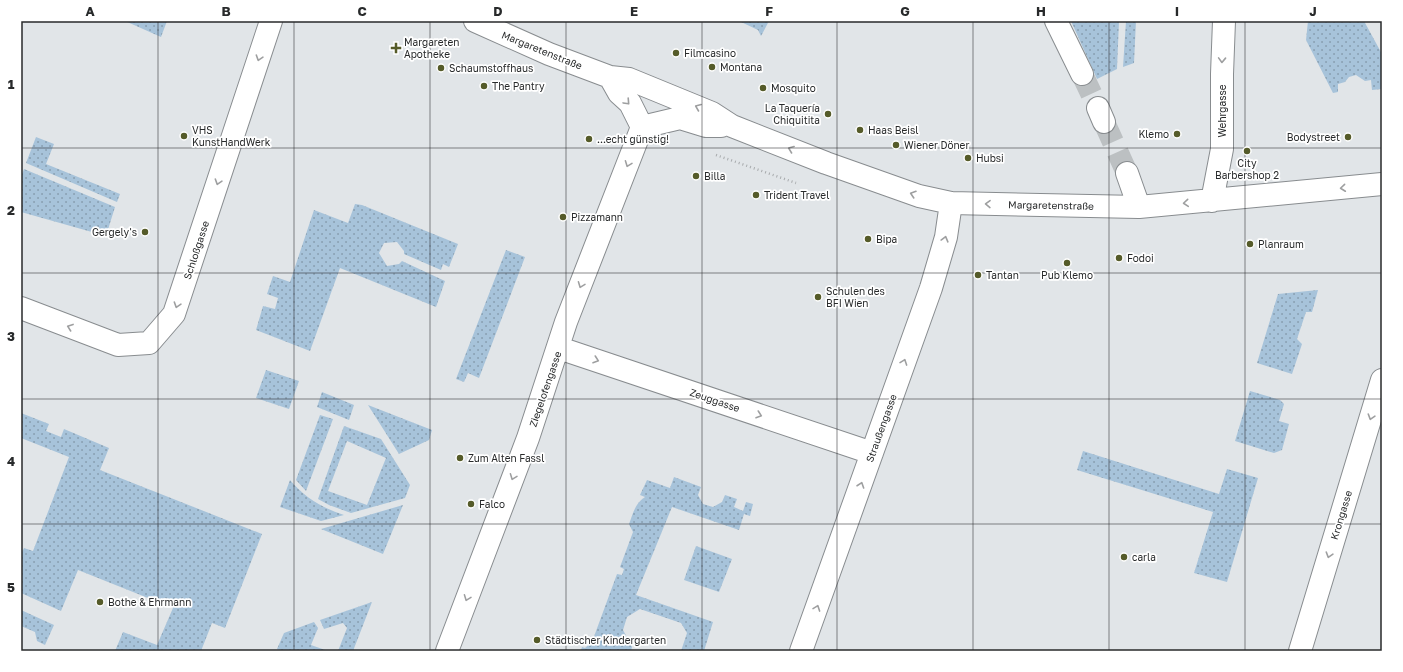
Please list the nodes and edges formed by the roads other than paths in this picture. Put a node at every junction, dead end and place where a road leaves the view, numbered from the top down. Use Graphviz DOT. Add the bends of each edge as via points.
graph roads {
  1 [pos="271,21"];
  2 [pos="475,21"];
  3 [pos="1056,21"];
  4 [pos="1224,21"];
  5 [pos="1082,74"];
  6 [pos="610,77"];
  7 [pos="732,126"];
  8 [pos="642,127"];
  9 [pos="1127,173"];
  10 [pos="1382,184"];
  11 [pos="1212,201"];
  12 [pos="951,203"];
  13 [pos="1139,207"];
  14 [pos="21,308"];
  15 [pos="559,348"];
  16 [pos="1382,380"];
  17 [pos="872,453"];
  18 [pos="447,651"];
  19 [pos="801,651"];
  20 [pos="1300,651"];
  1 -- 14 [label="street, Schloßgasse, one-way" via="174,314 149,343 118,345"];
  2 -- 6 [label="street, Margaretenstraße" via="549,54"];
  3 -- 5 [label="street"];
  4 -- 11 [label="street, Wehrgasse, one-way" via="1222,149"];
  7 -- 6 [label="street, Margaretenstraße, one-way" via="712,113 629,79"];
  6 -- 8 [label="street, one-way" via="619,93 630,103"];
  7 -- 8 [label="street, Margaretenstraße" via="706,126 680,118"];
  12 -- 7 [label="street, Margaretenstraße, one-way" via="919,196 873,180"];
  8 -- 15 [label="street, Ziegelofengasse, one-way" via="566,322"];
  9 -- 13 [label="street"];
  10 -- 11 [label="street, Margaretenstraße, one-way"];
  11 -- 13 [label="street, Margaretenstraße, one-way"];
  13 -- 12 [label="street, Margaretenstraße, one-way"];
  17 -- 12 [label="street, Straußengasse, one-way" via="931,288 946,237"];
  15 -- 17 [label="street, Zeuggasse, one-way"];
  15 -- 18 [label="street, Ziegelofengasse, one-way" via="528,438"];
  16 -- 20 [label="street, Krongasse, one-way"];
  19 -- 17 [label="street, Straußengasse, one-way"];
}
